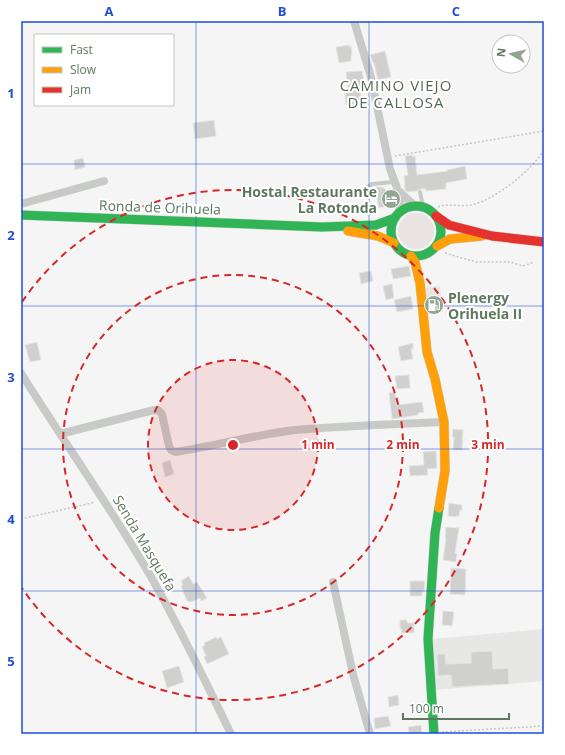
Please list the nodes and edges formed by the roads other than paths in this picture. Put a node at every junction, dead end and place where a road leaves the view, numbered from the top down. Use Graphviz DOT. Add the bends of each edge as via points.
graph roads {
  1 [pos="354,21"];
  2 [pos="104,181"];
  3 [pos="396,185"];
  4 [pos="363,190"];
  5 [pos="420,192"];
  6 [pos="21,204"];
  7 [pos="426,210"];
  8 [pos="21,215"];
  9 [pos="397,215"];
  10 [pos="322,227"];
  11 [pos="492,236"];
  12 [pos="544,242"];
  13 [pos="394,243"];
  14 [pos="434,249"];
  15 [pos="411,256"];
  16 [pos="420,283"];
  17 [pos="21,373"];
  18 [pos="444,422"];
  19 [pos="60,434"];
  20 [pos="333,582"];
  21 [pos="434,733"];
  22 [pos="231,734"];
  23 [pos="370,734"];
  1 -- 3 [label="street" via="371,77 387,157"];
  2 -- 6 [label="street"];
  3 -- 4 [label="lane" via="372,184"];
  3 -- 7 [label="street" via="404,196"];
  3 -- 9 [label="street" via="400,202"];
  5 -- 7 [label="lane"];
  7 -- 9 [label="main road, Ronda de Orihuela" via="404,209"];
  7 -- 11 [label="main road" via="449,225"];
  7 -- 14 [label="main road" via="440,223 440,239"];
  8 -- 10 [label="main road, Ronda de Orihuela"];
  9 -- 10 [label="main road, Ronda de Orihuela" via="376,224"];
  9 -- 13 [label="main road" via="391,230"];
  10 -- 13 [label="main road, Ronda de Orihuela" via="374,235"];
  11 -- 12 [label="main road"];
  11 -- 14 [label="main road" via="450,239"];
  13 -- 15 [label="main road, Ronda de Orihuela" via="399,250"];
  14 -- 15 [label="main road" via="419,256"];
  14 -- 16 [label="main road" via="425,261"];
  15 -- 16 [label="main road"];
  16 -- 18 [label="main road" via="427,352"];
  17 -- 19 [label="street, Senda Masquefa"];
  18 -- 19 [label="street" via="294,431 175,452 169,446 162,414 158,410"];
  18 -- 21 [label="main road" via="446,471 435,533 428,639"];
  19 -- 22 [label="street, Senda Masquefa" via="101,494 146,569"];
  20 -- 23 [label="street" via="353,674"];
}
